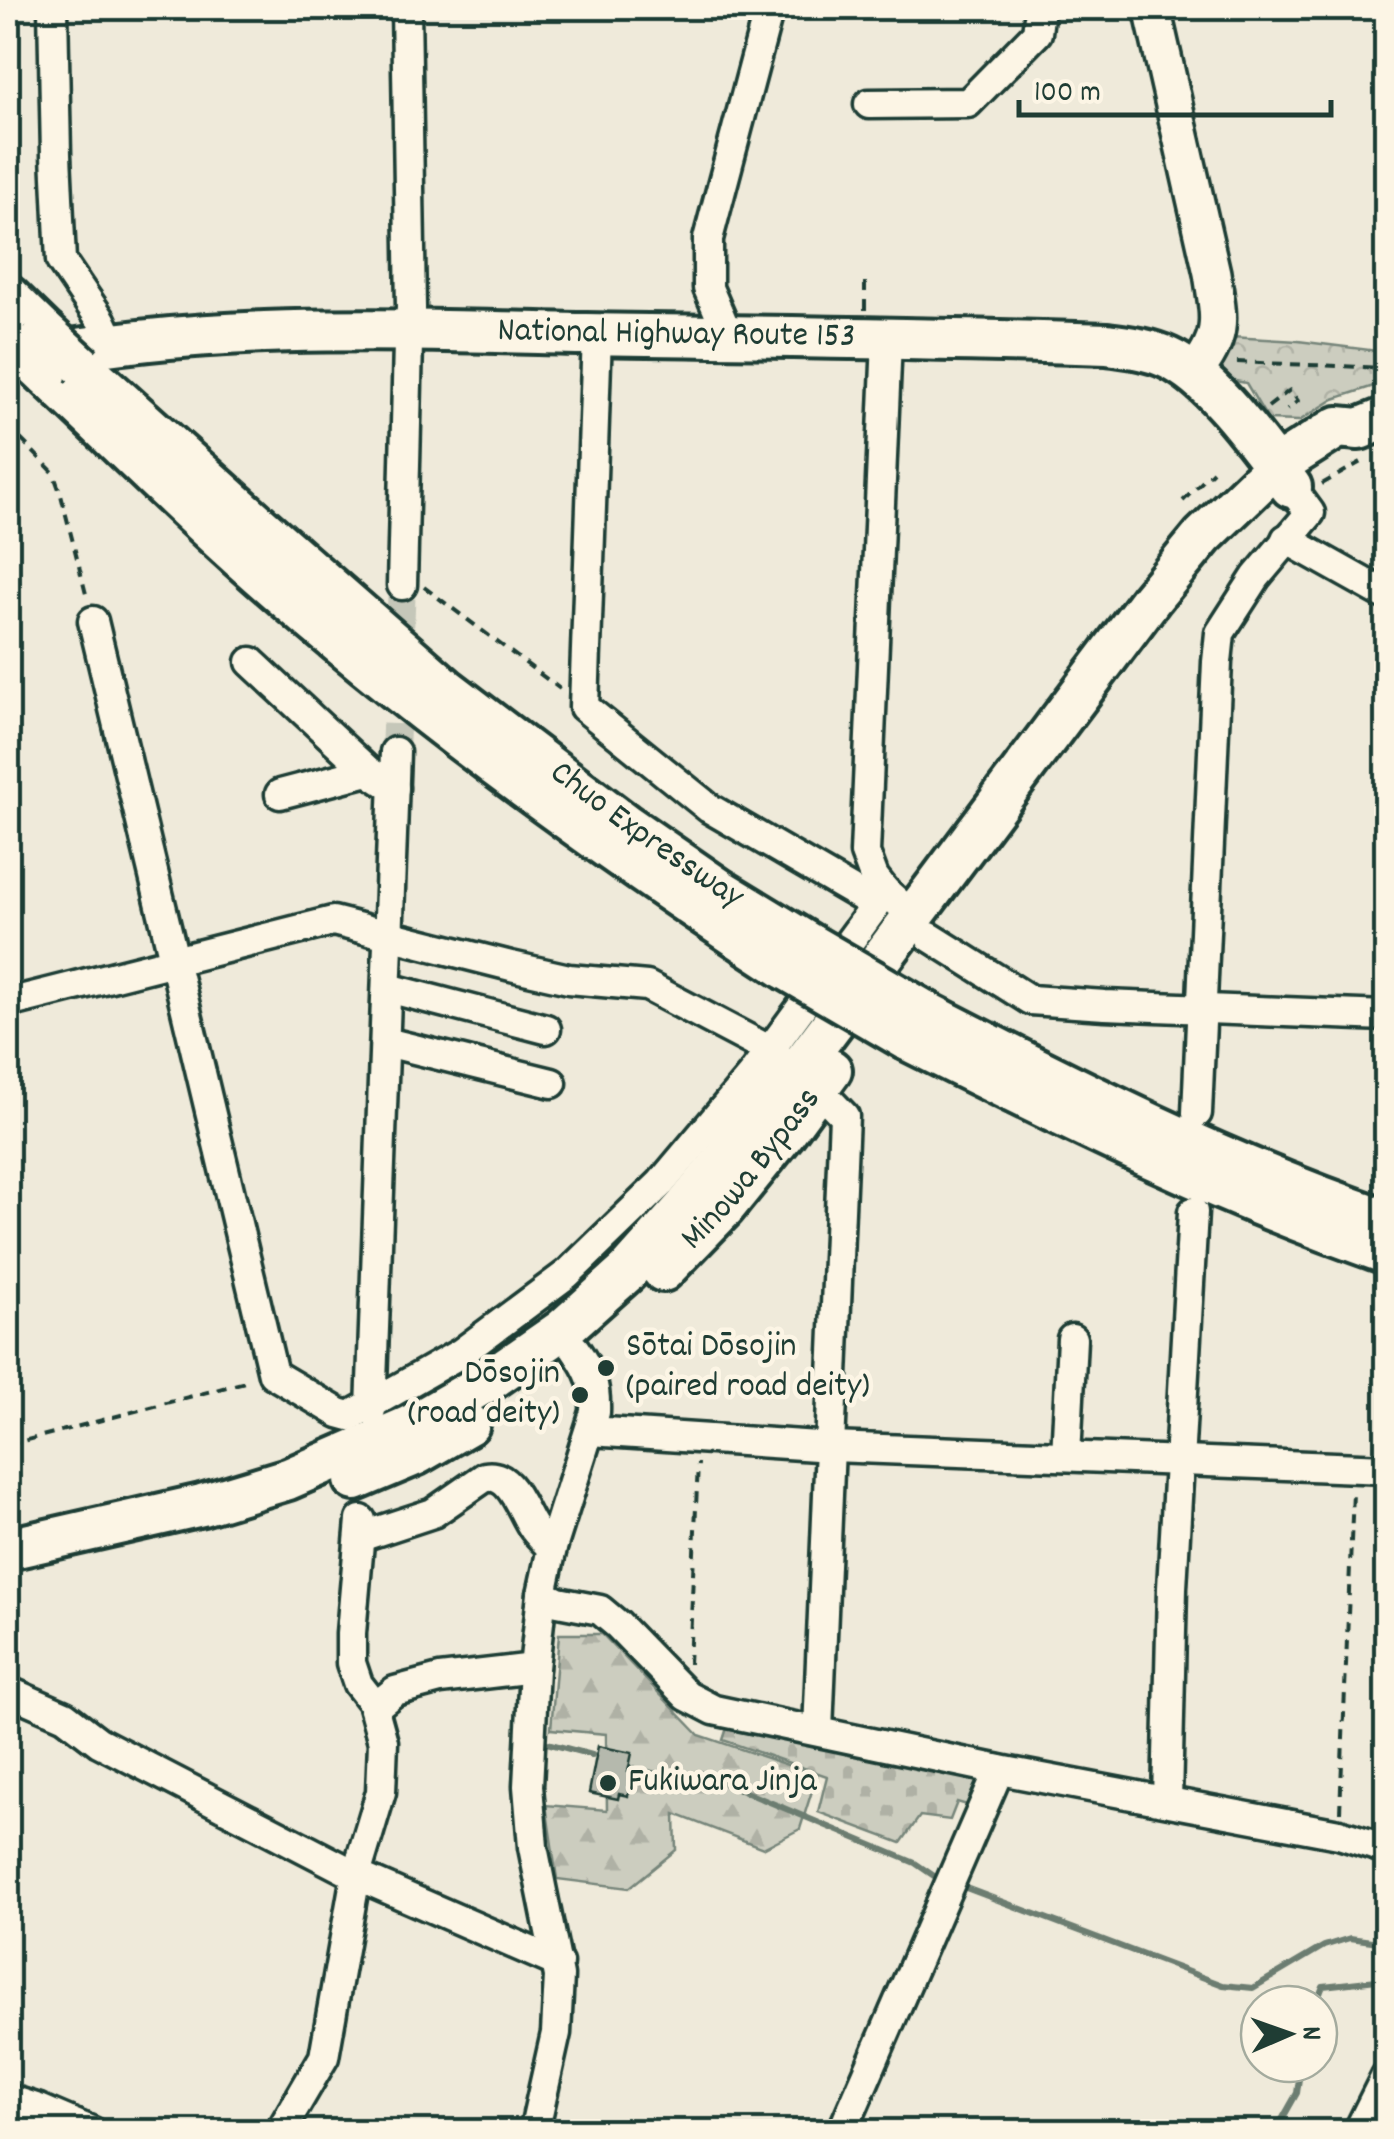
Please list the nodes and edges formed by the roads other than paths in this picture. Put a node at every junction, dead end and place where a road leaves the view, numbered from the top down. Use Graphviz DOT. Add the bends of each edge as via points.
graph roads {
  1 [pos="53,8"];
  2 [pos="406,8"];
  3 [pos="766,8"];
  4 [pos="1040,8"];
  5 [pos="1152,8"];
  6 [pos="868,104"];
  7 [pos="8,296"];
  8 [pos="410,330"];
  9 [pos="597,334"];
  10 [pos="728,337"];
  11 [pos="886,340"];
  12 [pos="18,344"];
  13 [pos="80,361"];
  14 [pos="1194,374"];
  15 [pos="1369,436"];
  16 [pos="1295,480"];
  17 [pos="1286,539"];
  18 [pos="402,578"];
  19 [pos="1386,595"];
  20 [pos="93,622"];
  21 [pos="251,662"];
  22 [pos="395,752"];
  23 [pos="368,771"];
  24 [pos="394,788"];
  25 [pos="280,794"];
  26 [pos="900,913"];
  27 [pos="389,935"];
  28 [pos="173,963"];
  29 [pos="388,988"];
  30 [pos="8,1003"];
  31 [pos="1203,1008"];
  32 [pos="1386,1016"];
  33 [pos="918,1026"];
  34 [pos="546,1029"];
  35 [pos="386,1042"];
  36 [pos="794,1070"];
  37 [pos="552,1083"];
  38 [pos="1197,1113"];
  39 [pos="1193,1212"];
  40 [pos="1386,1220"];
  41 [pos="1386,1253"];
  42 [pos="1072,1339"];
  43 [pos="575,1349"];
  44 [pos="372,1407"];
  45 [pos="590,1431"];
  46 [pos="832,1446"];
  47 [pos="1066,1456"];
  48 [pos="1181,1460"];
  49 [pos="1386,1469"];
  50 [pos="552,1548"];
  51 [pos="8,1549"];
  52 [pos="8,1576"];
  53 [pos="542,1594"];
  54 [pos="534,1668"];
  55 [pos="8,1691"];
  56 [pos="374,1708"];
  57 [pos="818,1731"];
  58 [pos="999,1770"];
  59 [pos="1167,1801"];
  60 [pos="1386,1848"];
  61 [pos="356,1875"];
  62 [pos="558,1963"];
  63 [pos="1386,2076"];
  64 [pos="8,2099"];
  65 [pos="93,2132"];
  66 [pos="280,2132"];
  67 [pos="534,2132"];
  68 [pos="842,2132"];
  69 [pos="1358,2132"];
  1 -- 13 [label="street" via="61,261 101,320"];
  2 -- 8 [label="street"];
  3 -- 10 [label="street" via="708,239 708,288"];
  4 -- 6 [label="street" via="1037,33 968,103"];
  5 -- 14 [label="main road" via="1218,312 1216,338"];
  7 -- 12 [label="highway, Chuo Expressway"];
  8 -- 9 [label="highway, National Highway Route 153"];
  8 -- 13 [label="highway, National Highway Route 153" via="200,334"];
  8 -- 18 [label="street"];
  9 -- 10 [label="highway, National Highway Route 153"];
  9 -- 26 [label="street" via="584,707 709,808"];
  10 -- 11 [label="highway, National Highway Route 153"];
  11 -- 14 [label="highway, National Highway Route 153" via="1107,344 1154,353"];
  11 -- 26 [label="street" via="865,854"];
  12 -- 13 [label="highway, Chuo Expressway, bridge"];
  12 -- 13 [label="highway, National Highway Route 153"];
  13 -- 33 [label="highway, Chuo Expressway, bridge" via="448,690 719,889 799,957"];
  14 -- 16 [label="highway, National Highway Route 153"];
  15 -- 16 [label="highway, Minowa Bypass" via="1338,427"];
  16 -- 17 [label="street" via="1310,513"];
  16 -- 26 [label="highway, Minowa Bypass" via="1203,536"];
  17 -- 19 [label="street"];
  17 -- 31 [label="street" via="1220,633"];
  20 -- 28 [label="street"];
  21 -- 23 [label="street"];
  22 -- 24 [label="street"];
  23 -- 24 [label="street"];
  23 -- 25 [label="street"];
  24 -- 27 [label="street"];
  26 -- 31 [label="street" via="1030,1000"];
  26 -- 36 [label="highway, Minowa Bypass"];
  27 -- 28 [label="street" via="333,921"];
  27 -- 29 [label="street"];
  27 -- 36 [label="street" via="569,979 646,986"];
  28 -- 30 [label="street"];
  28 -- 44 [label="street" via="272,1374 339,1413"];
  29 -- 34 [label="street"];
  29 -- 35 [label="street"];
  31 -- 32 [label="street"];
  31 -- 38 [label="street"];
  33 -- 40 [label="highway, Chuo Expressway"];
  33 -- 41 [label="highway, Chuo Expressway" via="1070,1121 1240,1199"];
  35 -- 37 [label="street"];
  35 -- 44 [label="street"];
  36 -- 43 [label="highway, Minowa Bypass" via="725,1207 624,1312"];
  36 -- 44 [label="street" via="750,1076 661,1184 567,1274 460,1354"];
  36 -- 46 [label="street" via="844,1116"];
  36 -- 51 [label="highway, Minowa Bypass" via="627,1272 562,1330 490,1380 410,1426 288,1478 202,1505"];
  39 -- 48 [label="street"];
  42 -- 47 [label="street"];
  43 -- 45 [label="street" via="593,1378"];
  43 -- 52 [label="highway, Minowa Bypass" via="506,1402 417,1454 306,1500"];
  45 -- 46 [label="street"];
  45 -- 50 [label="street"];
  46 -- 47 [label="street"];
  46 -- 57 [label="street"];
  47 -- 48 [label="street"];
  48 -- 49 [label="street"];
  48 -- 59 [label="street"];
  50 -- 53 [label="street"];
  50 -- 56 [label="street" via="518,1498 492,1475 433,1513 361,1528 351,1664"];
  53 -- 54 [label="street"];
  53 -- 57 [label="street" via="600,1610 688,1696 714,1710"];
  54 -- 56 [label="street" via="394,1690"];
  54 -- 62 [label="street" via="528,1786"];
  55 -- 61 [label="street"];
  56 -- 61 [label="street" via="384,1742 381,1792"];
  57 -- 58 [label="street"];
  58 -- 59 [label="street"];
  58 -- 68 [label="street"];
  59 -- 60 [label="street"];
  61 -- 62 [label="street"];
  61 -- 66 [label="street" via="324,2058"];
  62 -- 67 [label="street" via="556,2032"];
  63 -- 69 [label="street"];
  64 -- 65 [label="street"];
}
